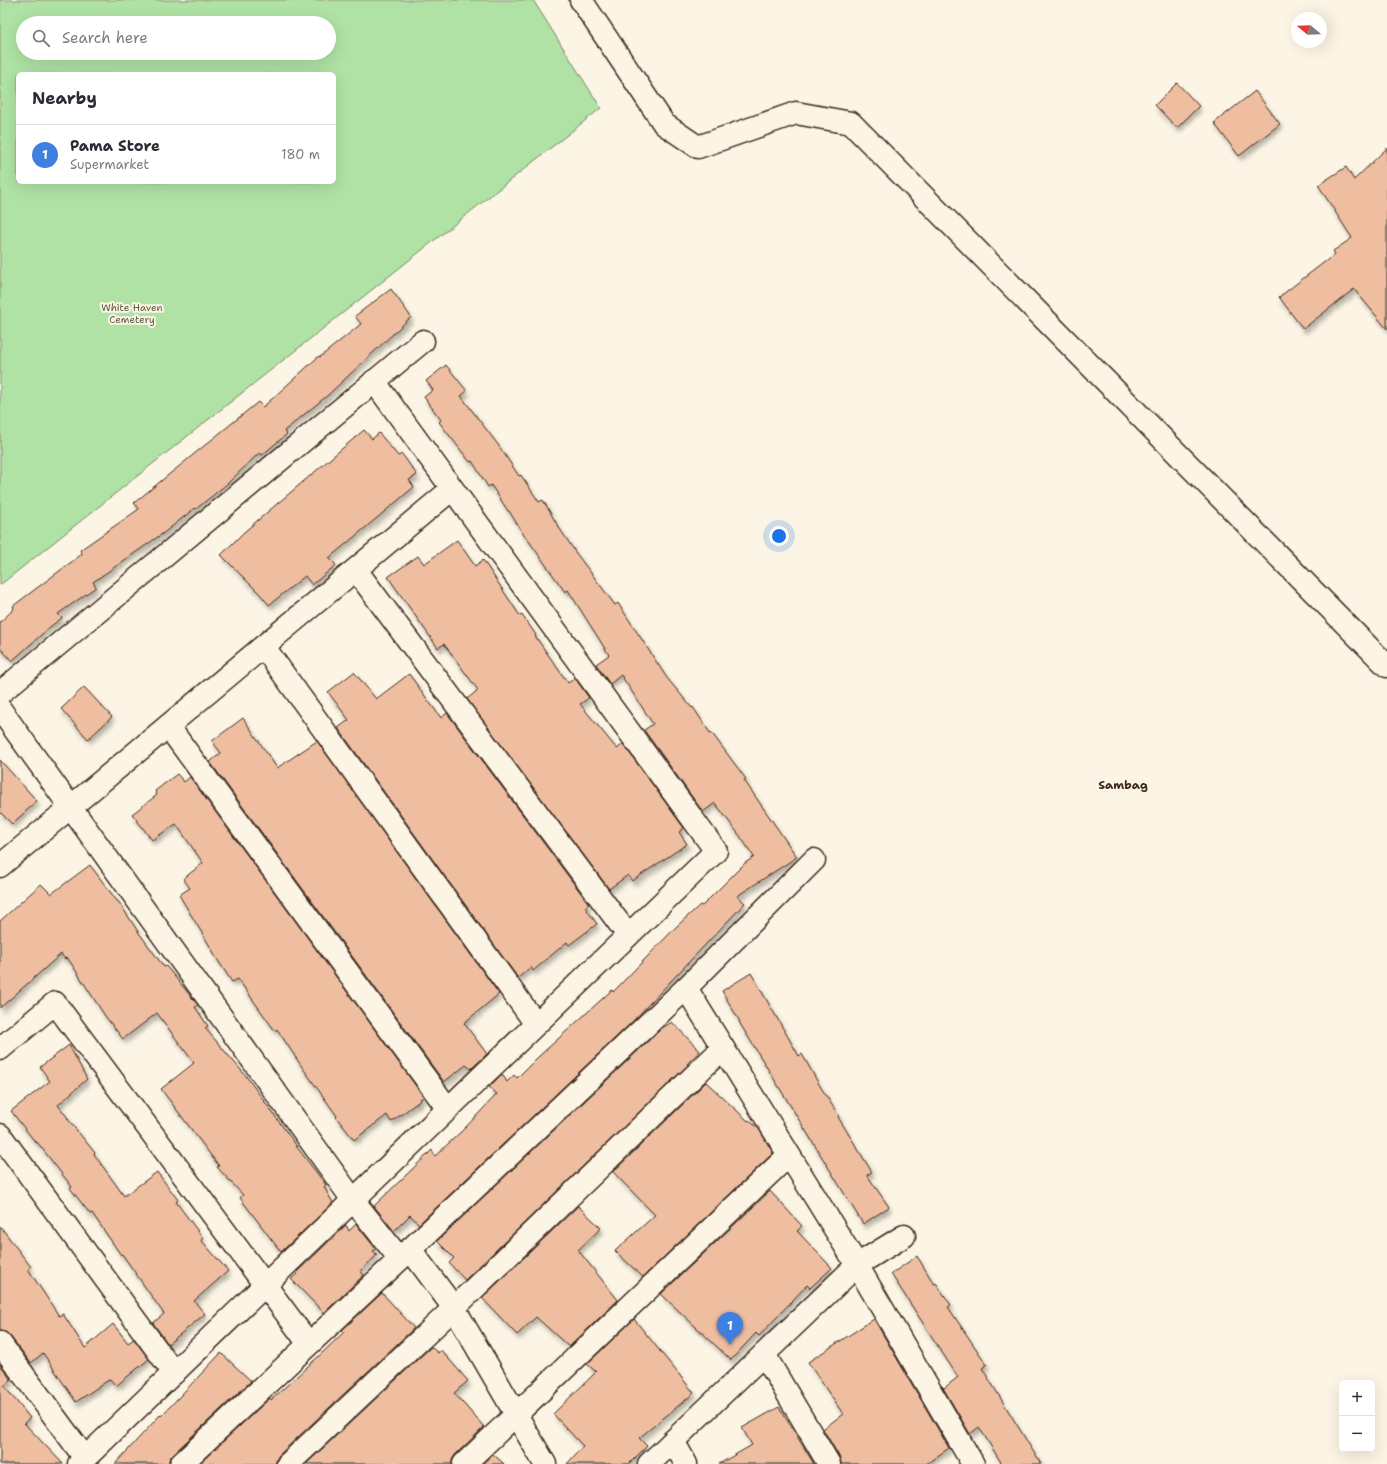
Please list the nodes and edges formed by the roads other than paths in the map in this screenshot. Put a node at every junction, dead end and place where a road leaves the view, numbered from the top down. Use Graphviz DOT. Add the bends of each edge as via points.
graph roads {
  1 [pos="581,0"];
  2 [pos="423,341"];
  3 [pos="374,382"];
  4 [pos="452,489"];
  5 [pos="356,570"];
  6 [pos="264,647"];
  7 [pos="1387,666"];
  8 [pos="0,693"];
  9 [pos="0,709"];
  10 [pos="168,726"];
  11 [pos="71,808"];
  12 [pos="814,860"];
  13 [pos="0,866"];
  14 [pos="628,935"];
  15 [pos="686,988"];
  16 [pos="536,1024"];
  17 [pos="723,1048"];
  18 [pos="0,1049"];
  19 [pos="448,1109"];
  20 [pos="0,1135"];
  21 [pos="789,1154"];
  22 [pos="353,1200"];
  23 [pos="904,1236"];
  24 [pos="405,1254"];
  25 [pos="857,1265"];
  26 [pos="265,1285"];
  27 [pos="454,1308"];
  28 [pos="0,1342"];
  29 [pos="309,1344"];
  30 [pos="764,1354"];
  31 [pos="174,1373"];
  32 [pos="516,1415"];
  33 [pos="673,1441"];
  34 [pos="82,1461"];
  35 [pos="181,1464"];
  36 [pos="288,1464"];
  37 [pos="464,1464"];
  38 [pos="545,1464"];
  39 [pos="649,1464"];
  40 [pos="686,1464"];
  41 [pos="829,1464"];
  42 [pos="973,1464"];
  1 -- 7 [label="street" via="664,124 698,147 796,113 851,123"];
  2 -- 3 [label="street"];
  3 -- 4 [label="street"];
  3 -- 8 [label="street"];
  4 -- 5 [label="street"];
  4 -- 14 [label="street" via="716,850"];
  5 -- 6 [label="street"];
  5 -- 14 [label="street"];
  6 -- 10 [label="street"];
  6 -- 16 [label="street"];
  9 -- 11 [label="street"];
  10 -- 11 [label="street"];
  10 -- 19 [label="street"];
  11 -- 13 [label="street"];
  11 -- 22 [label="street"];
  12 -- 15 [label="street"];
  14 -- 16 [label="street"];
  15 -- 17 [label="street"];
  15 -- 24 [label="street"];
  16 -- 19 [label="street"];
  17 -- 21 [label="street"];
  17 -- 27 [label="street"];
  18 -- 26 [label="street" via="55,1003"];
  19 -- 22 [label="street"];
  20 -- 31 [label="street"];
  21 -- 25 [label="street"];
  21 -- 32 [label="street"];
  22 -- 24 [label="street"];
  22 -- 26 [label="street"];
  23 -- 25 [label="street"];
  24 -- 27 [label="street"];
  24 -- 29 [label="street"];
  25 -- 30 [label="street"];
  25 -- 42 [label="street"];
  26 -- 29 [label="street"];
  26 -- 31 [label="street"];
  27 -- 32 [label="street"];
  27 -- 36 [label="street"];
  28 -- 34 [label="street"];
  29 -- 35 [label="street"];
  30 -- 33 [label="street"];
  30 -- 41 [label="street"];
  31 -- 34 [label="street"];
  32 -- 37 [label="street"];
  32 -- 38 [label="street"];
  33 -- 39 [label="street"];
  33 -- 40 [label="street"];
}
